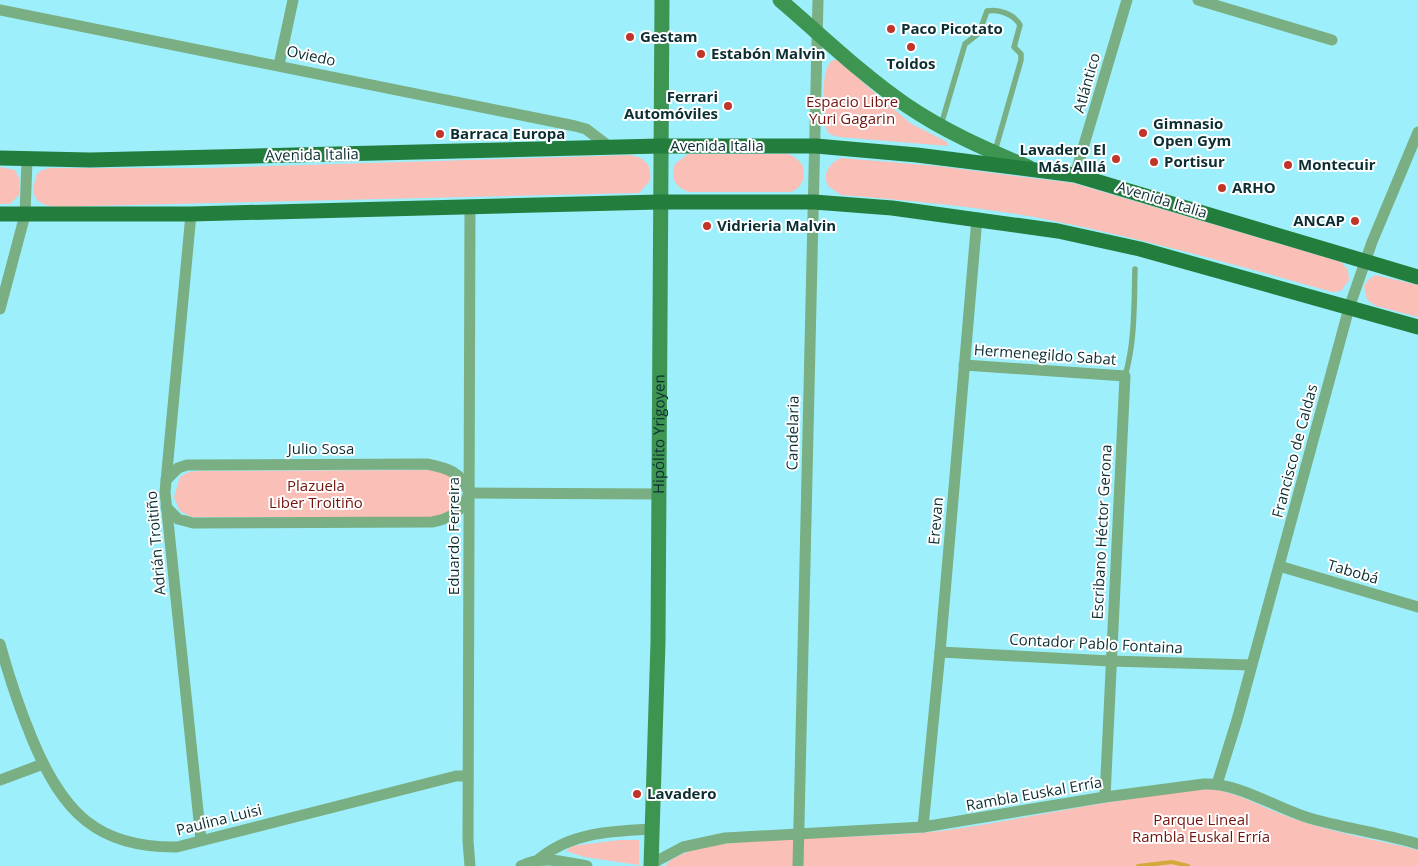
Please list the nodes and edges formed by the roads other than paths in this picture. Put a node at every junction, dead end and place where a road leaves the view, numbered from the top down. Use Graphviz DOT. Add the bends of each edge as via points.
graph roads {
  1 [pos="293,0"];
  2 [pos="662,0"];
  3 [pos="780,0"];
  4 [pos="818,0"];
  5 [pos="1127,0"];
  6 [pos="1198,0"];
  7 [pos="1237,5"];
  8 [pos="0,10"];
  9 [pos="818,33"];
  10 [pos="1332,40"];
  11 [pos="279,65"];
  12 [pos="941,127"];
  13 [pos="1418,132"];
  14 [pos="660,146"];
  15 [pos="816,146"];
  16 [pos="611,148"];
  17 [pos="994,153"];
  18 [pos="0,158"];
  19 [pos="27,160"];
  20 [pos="1033,169"];
  21 [pos="1075,175"];
  22 [pos="659,202"];
  23 [pos="814,202"];
  24 [pos="470,206"];
  25 [pos="0,214"];
  26 [pos="191,214"];
  27 [pos="25,215"];
  28 [pos="977,218"];
  29 [pos="1366,261"];
  30 [pos="1135,270"];
  31 [pos="1418,277"];
  32 [pos="0,308"];
  33 [pos="1349,308"];
  34 [pos="1418,327"];
  35 [pos="964,365"];
  36 [pos="1125,376"];
  37 [pos="166,480"];
  38 [pos="469,493"];
  39 [pos="659,494"];
  40 [pos="166,506"];
  41 [pos="1280,566"];
  42 [pos="1418,607"];
  43 [pos="0,644"];
  44 [pos="940,652"];
  45 [pos="1110,661"];
  46 [pos="1251,665"];
  47 [pos="43,764"];
  48 [pos="468,776"];
  49 [pos="0,780"];
  50 [pos="1217,784"];
  51 [pos="1105,797"];
  52 [pos="922,827"];
  53 [pos="653,829"];
  54 [pos="798,833"];
  55 [pos="201,840"];
  56 [pos="1418,844"];
  57 [pos="538,859"];
  58 [pos="471,864"];
  59 [pos="651,865"];
  60 [pos="521,866"];
  61 [pos="587,866"];
  62 [pos="798,866"];
  1 -- 11 [label="street"];
  2 -- 14 [label="street, Hipólito Yrigoyen"];
  3 -- 9 [label="street"];
  4 -- 9 [label="street, Candelaria"];
  5 -- 21 [label="street, Atlántico"];
  6 -- 7 [label="street"];
  7 -- 10 [label="street"];
  8 -- 11 [label="street, Oviedo"];
  9 -- 12 [label="street" via="885,90"];
  9 -- 15 [label="street, Candelaria"];
  11 -- 16 [label="street, Oviedo" via="575,126"];
  12 -- 17 [label="street"];
  12 -- 17 [label="lane" via="965,44 979,33 987,11 1001,11 1014,17 1020,25 1014,47 1022,54"];
  13 -- 29 [label="street, Francisco de Caldas"];
  14 -- 15 [label="main road, Avenida Italia"];
  14 -- 16 [label="main road, Avenida Italia"];
  14 -- 22 [label="street, Hipólito Yrigoyen"];
  15 -- 20 [label="main road, Avenida Italia"];
  15 -- 23 [label="street, Candelaria"];
  16 -- 19 [label="main road, Avenida Italia"];
  17 -- 20 [label="street"];
  18 -- 19 [label="main road, Avenida Italia"];
  19 -- 27 [label="street"];
  20 -- 21 [label="main road, Avenida Italia"];
  21 -- 29 [label="main road, Avenida Italia"];
  22 -- 23 [label="main road"];
  22 -- 24 [label="main road"];
  22 -- 39 [label="street, Hipólito Yrigoyen"];
  23 -- 28 [label="main road"];
  23 -- 54 [label="street, Candelaria"];
  24 -- 26 [label="main road"];
  24 -- 38 [label="street, Eduardo Ferreira"];
  25 -- 27 [label="main road"];
  26 -- 27 [label="main road"];
  26 -- 37 [label="street, Adrián Troitiño"];
  27 -- 32 [label="street"];
  28 -- 33 [label="main road" via="1140,249"];
  28 -- 35 [label="street, Erevan"];
  29 -- 31 [label="main road, Avenida Italia"];
  29 -- 33 [label="street, Francisco de Caldas"];
  30 -- 36 [label="lane, Escribano Héctor Gerona"];
  33 -- 34 [label="main road"];
  33 -- 41 [label="street, Francisco de Caldas"];
  35 -- 36 [label="street, Hermenegildo Sabat"];
  35 -- 44 [label="street, Erevan"];
  36 -- 45 [label="street, Escribano Héctor Gerona"];
  37 -- 38 [label="street, Julio Sosa" via="186,465 427,464 459,475"];
  37 -- 40 [label="street, Adrián Troitiño"];
  38 -- 39 [label="street"];
  38 -- 40 [label="street" via="462,507 452,516 432,522 193,523 178,519"];
  38 -- 48 [label="street, Eduardo Ferreira"];
  39 -- 53 [label="street, Hipólito Yrigoyen"];
  40 -- 55 [label="street, Adrián Troitiño"];
  41 -- 42 [label="street, Tabobá"];
  41 -- 46 [label="street, Francisco de Caldas"];
  43 -- 47 [label="street, Paulina Luisi" via="10,680"];
  44 -- 45 [label="street, Contador Pablo Fontaina"];
  44 -- 52 [label="street, Erevan"];
  45 -- 46 [label="street, Contador Pablo Fontaina"];
  45 -- 51 [label="street, Escribano Héctor Gerona"];
  46 -- 50 [label="street, Francisco de Caldas"];
  47 -- 49 [label="street"];
  47 -- 55 [label="street, Paulina Luisi" via="72,809 106,834 140,846 177,847"];
  48 -- 55 [label="street, Paulina Luisi" via="456,776"];
  48 -- 58 [label="street, Eduardo Ferreira"];
  50 -- 51 [label="street, Rambla Euskal Erría"];
  50 -- 56 [label="street, Rambla Euskal Erría" via="1309,818"];
  51 -- 52 [label="street, Rambla Euskal Erría"];
  52 -- 54 [label="street, Rambla Euskal Erría"];
  53 -- 57 [label="street" via="610,831 582,837 564,842"];
  53 -- 59 [label="street, Hipólito Yrigoyen"];
  54 -- 59 [label="street, Rambla Euskal Erría" via="697,843"];
  54 -- 62 [label="street, Candelaria"];
  57 -- 60 [label="street"];
  57 -- 61 [label="street"];
}
